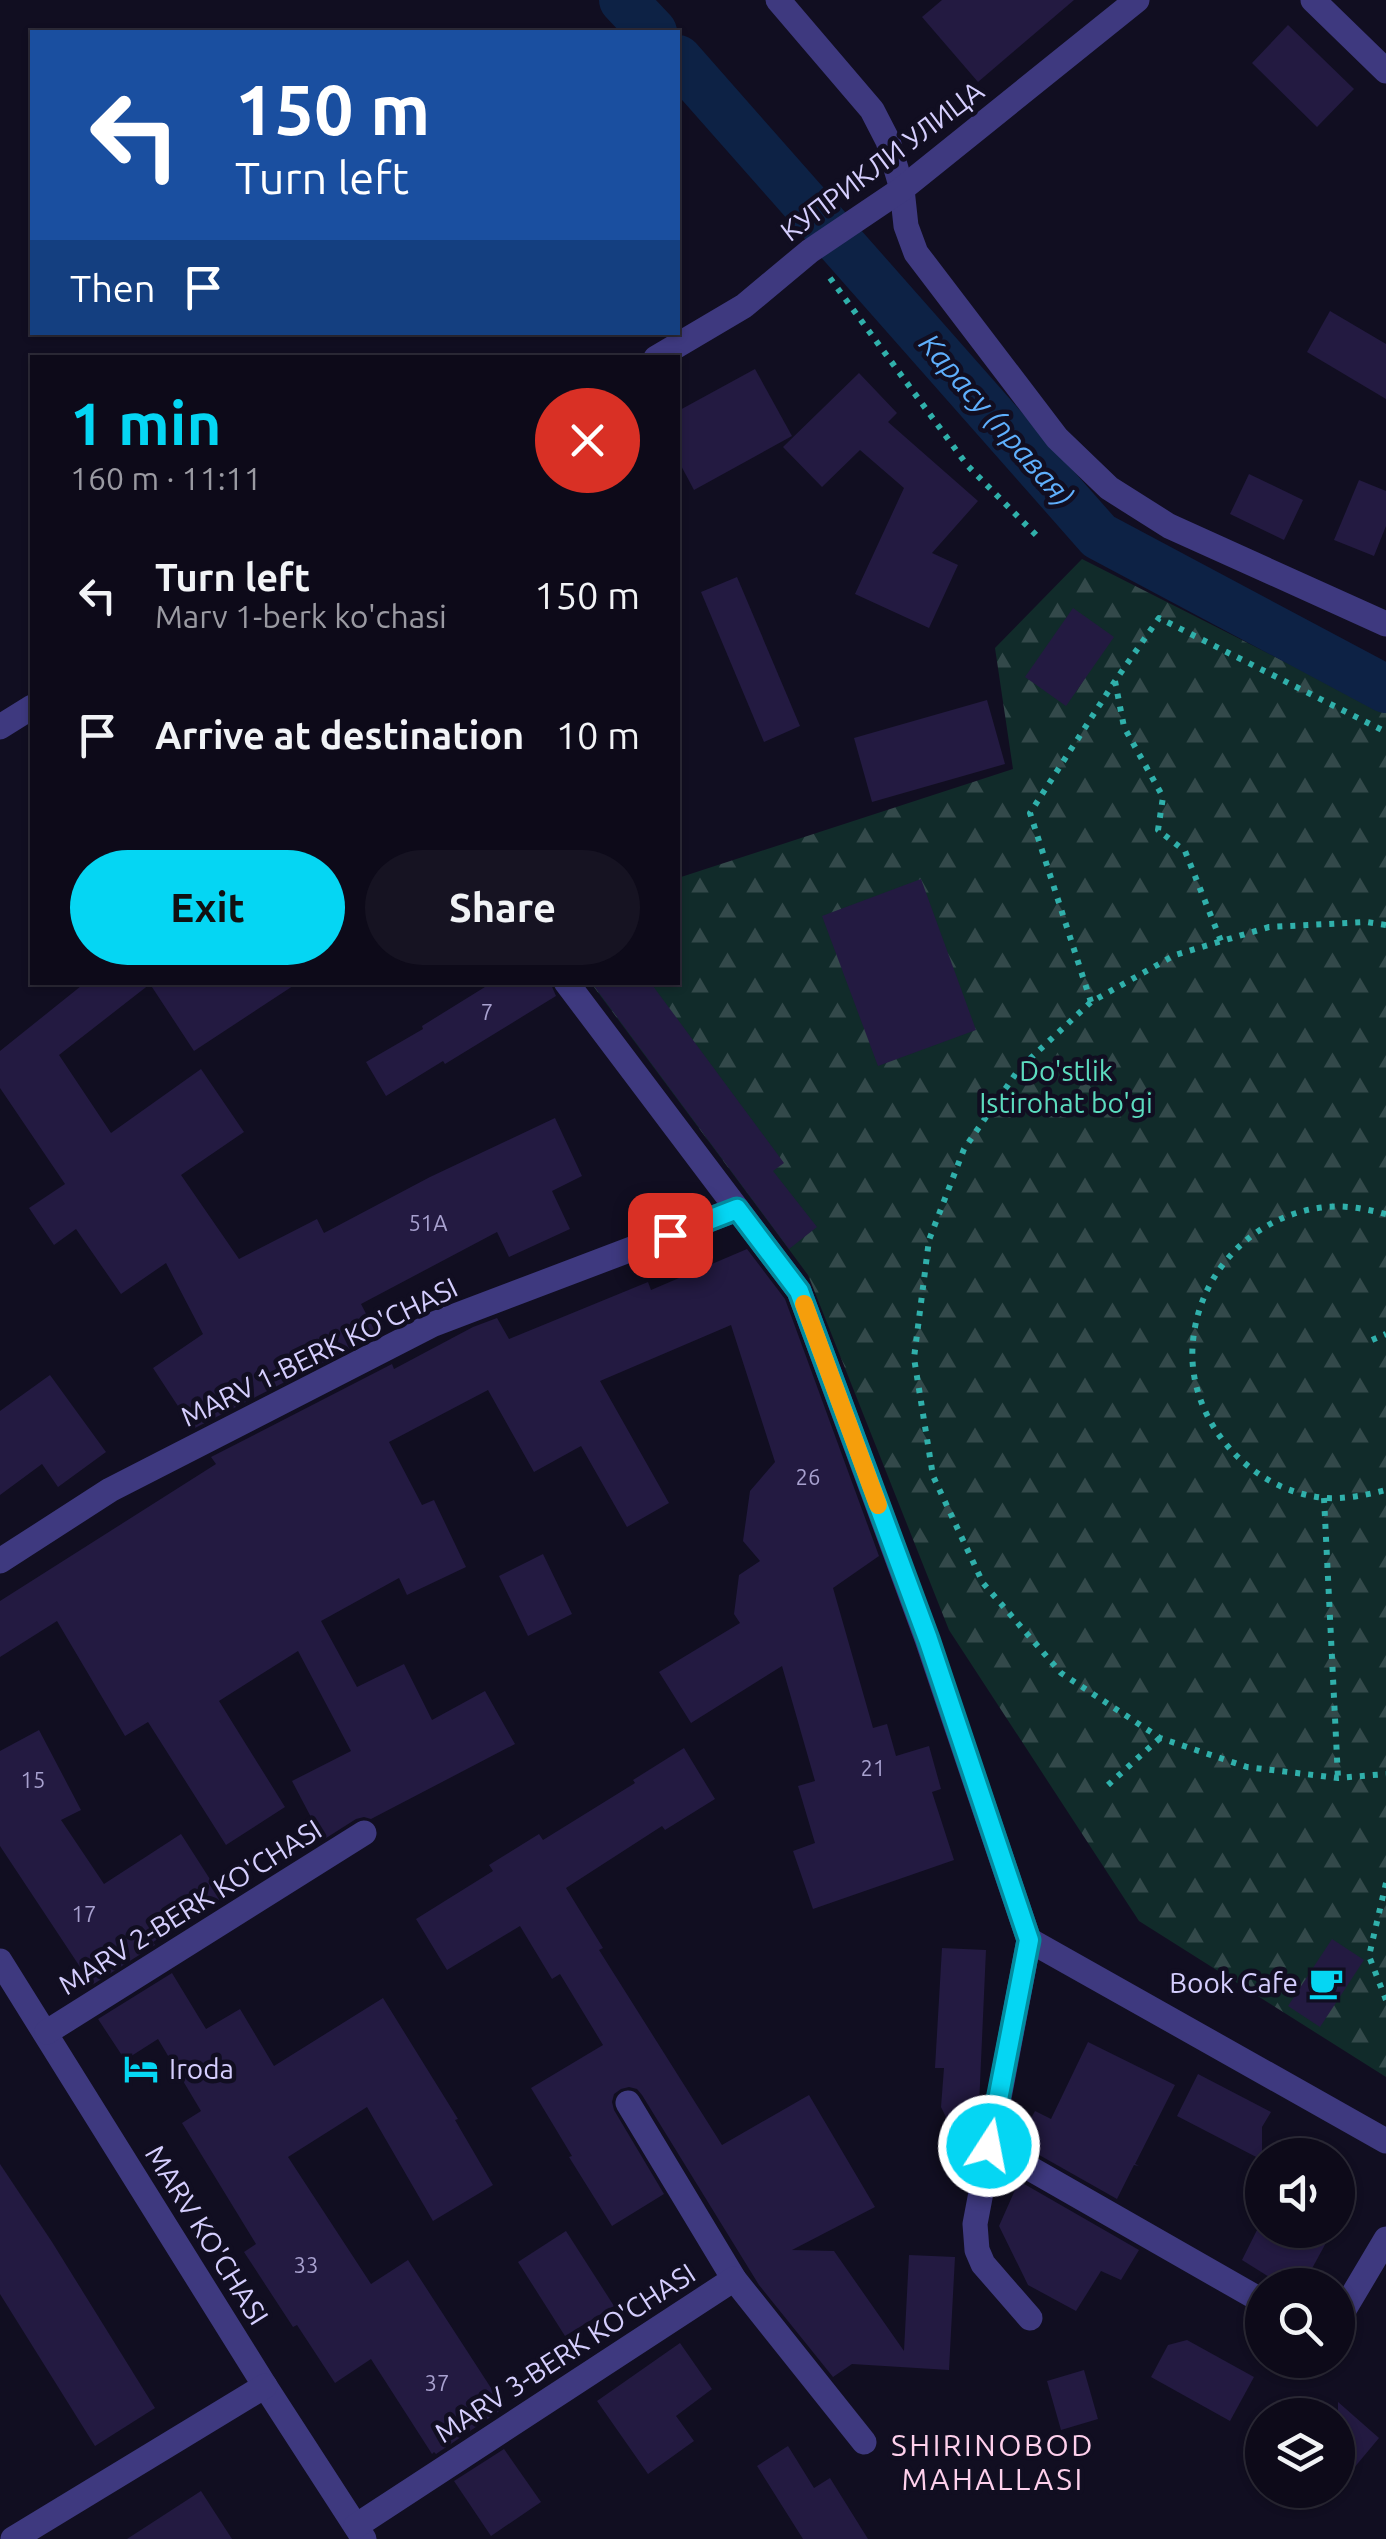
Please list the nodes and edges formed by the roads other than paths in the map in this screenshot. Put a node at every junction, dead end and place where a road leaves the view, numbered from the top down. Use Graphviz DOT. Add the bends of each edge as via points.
graph roads {
  1 [pos="778,0"];
  2 [pos="1136,0"];
  3 [pos="1313,0"];
  4 [pos="1386,71"];
  5 [pos="902,189"];
  6 [pos="661,355"];
  7 [pos="1386,624"];
  8 [pos="30,709"];
  9 [pos="0,727"];
  10 [pos="568,985"];
  11 [pos="737,1209"];
  12 [pos="0,1561"];
  13 [pos="364,1833"];
  14 [pos="1029,1940"];
  15 [pos="0,1961"];
  16 [pos="47,2032"];
  17 [pos="628,2103"];
  18 [pos="1386,2141"];
  19 [pos="989,2146"];
  20 [pos="1386,2239"];
  21 [pos="734,2279"];
  22 [pos="1245,2290"];
  23 [pos="1355,2291"];
  24 [pos="1030,2318"];
  25 [pos="265,2386"];
  26 [pos="864,2442"];
  27 [pos="360,2532"];
  28 [pos="13,2539"];
  1 -- 5 [label="street" via="872,110"];
  2 -- 5 [label="street, КУПРИКЛИ УЛИЦА"];
  3 -- 4 [label="street"];
  5 -- 6 [label="street, КУПРИКЛИ УЛИЦА" via="744,306"];
  5 -- 7 [label="street" via="916,253 1057,438 1109,488 1169,526"];
  8 -- 9 [label="street"];
  10 -- 11 [label="street"];
  11 -- 12 [label="street, MARV 1-BERK KO'CHASI" via="434,1324 110,1490"];
  11 -- 14 [label="street" via="799,1291 928,1639"];
  13 -- 16 [label="street, MARV 2-BERK KO'CHASI"];
  14 -- 18 [label="street"];
  14 -- 19 [label="street"];
  15 -- 16 [label="street, MARV KO'CHASI"];
  16 -- 25 [label="street, MARV KO'CHASI"];
  17 -- 21 [label="street"];
  19 -- 22 [label="street"];
  19 -- 24 [label="street" via="977,2250"];
  20 -- 23 [label="street"];
  21 -- 26 [label="street, MARV 3-BERK KO'CHASI"];
  21 -- 27 [label="street, MARV 3-BERK KO'CHASI"];
  25 -- 27 [label="street, MARV KO'CHASI"];
  25 -- 28 [label="street"];
}
